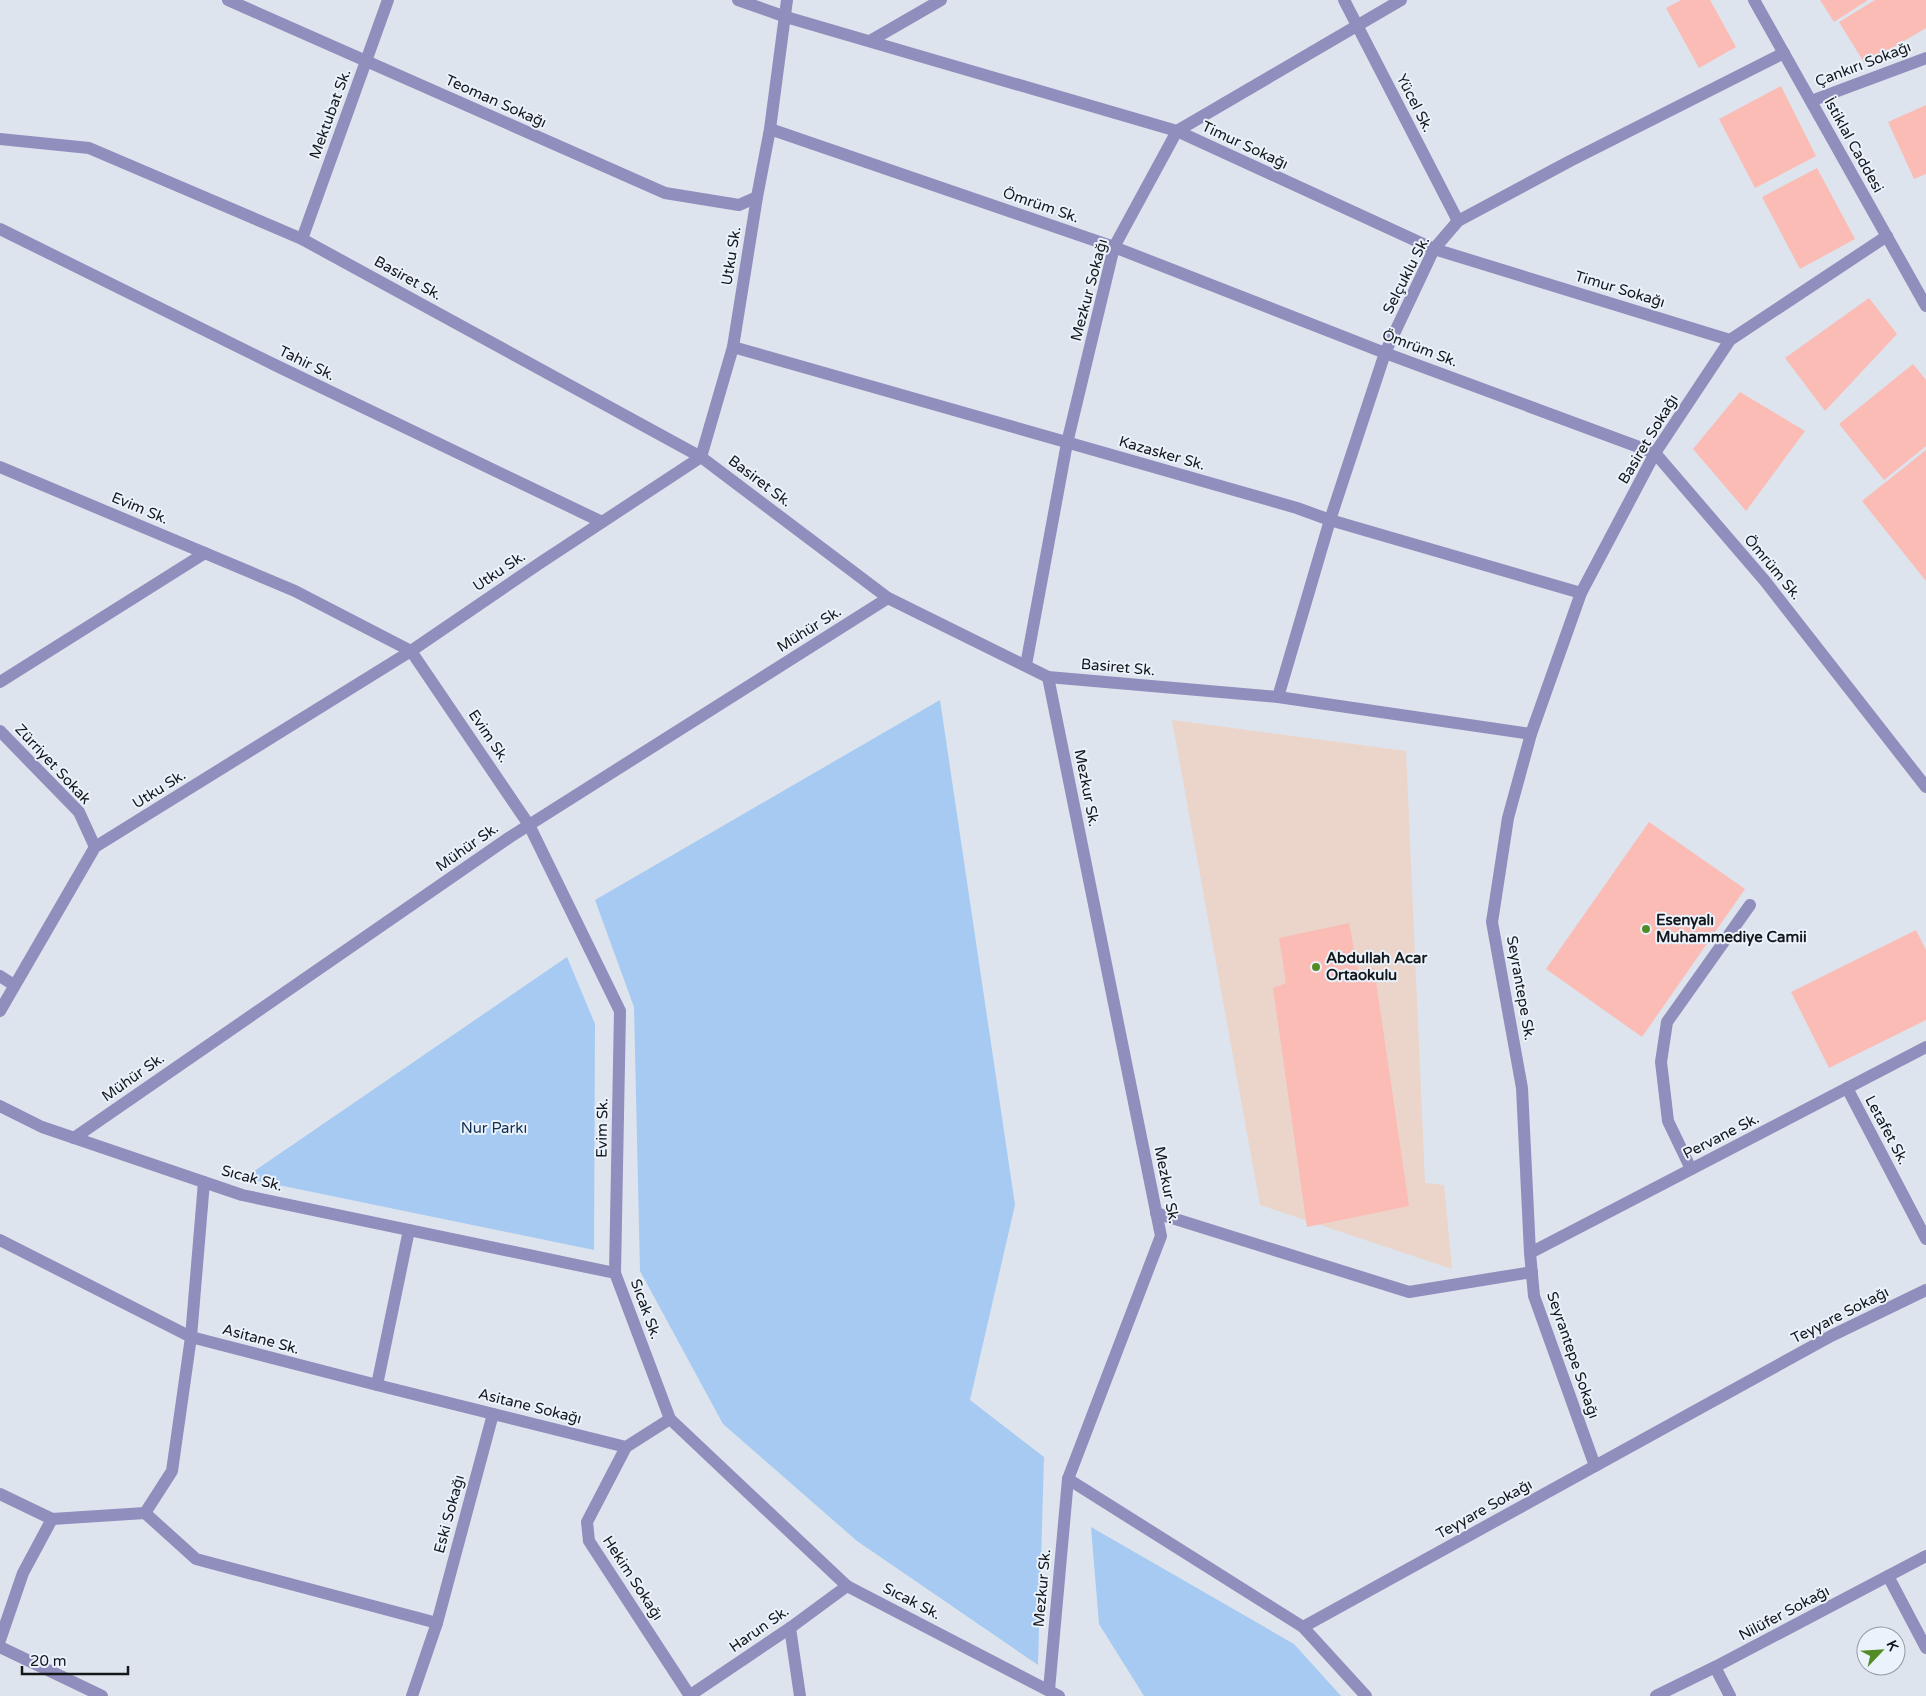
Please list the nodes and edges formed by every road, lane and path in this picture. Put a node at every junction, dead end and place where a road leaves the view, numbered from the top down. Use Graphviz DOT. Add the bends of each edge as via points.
graph roads {
  1 [pos="228,0"];
  2 [pos="388,0"];
  3 [pos="738,0"];
  4 [pos="787,0"];
  5 [pos="941,0"];
  6 [pos="1344,0"];
  7 [pos="1401,0"];
  8 [pos="1754,0"];
  9 [pos="786,17"];
  10 [pos="1358,26"];
  11 [pos="870,41"];
  12 [pos="1784,53"];
  13 [pos="1926,58"];
  14 [pos="366,61"];
  15 [pos="1811,101"];
  16 [pos="770,129"];
  17 [pos="1177,132"];
  18 [pos="0,139"];
  19 [pos="756,197"];
  20 [pos="1458,221"];
  21 [pos="0,229"];
  22 [pos="1887,236"];
  23 [pos="302,239"];
  24 [pos="1114,247"];
  25 [pos="1434,249"];
  26 [pos="1926,306"];
  27 [pos="1730,340"];
  28 [pos="733,347"];
  29 [pos="1386,353"];
  30 [pos="1068,443"];
  31 [pos="1655,453"];
  32 [pos="701,457"];
  33 [pos="0,467"];
  34 [pos="1330,520"];
  35 [pos="602,522"];
  36 [pos="205,553"];
  37 [pos="1581,593"];
  38 [pos="888,598"];
  39 [pos="411,651"];
  40 [pos="1026,665"];
  41 [pos="1048,677"];
  42 [pos="0,682"];
  43 [pos="1278,697"];
  44 [pos="0,731"];
  45 [pos="1531,734"];
  46 [pos="1926,787"];
  47 [pos="529,825"];
  48 [pos="95,847"];
  49 [pos="1750,906"];
  50 [pos="0,976"];
  51 [pos="14,985"];
  52 [pos="0,1011"];
  53 [pos="1926,1047"];
  54 [pos="1846,1088"];
  55 [pos="0,1106"];
  56 [pos="74,1138"];
  57 [pos="1691,1169"];
  58 [pos="204,1182"];
  59 [pos="1156,1213"];
  60 [pos="409,1230"];
  61 [pos="1926,1239"];
  62 [pos="0,1240"];
  63 [pos="1530,1253"];
  64 [pos="1532,1272"];
  65 [pos="615,1273"];
  66 [pos="1926,1290"];
  67 [pos="191,1337"];
  68 [pos="377,1385"];
  69 [pos="492,1414"];
  70 [pos="670,1420"];
  71 [pos="626,1446"];
  72 [pos="1595,1466"];
  73 [pos="1068,1478"];
  74 [pos="0,1494"];
  75 [pos="145,1513"];
  76 [pos="52,1519"];
  77 [pos="1926,1556"];
  78 [pos="1888,1576"];
  79 [pos="847,1586"];
  80 [pos="437,1623"];
  81 [pos="1303,1627"];
  82 [pos="790,1628"];
  83 [pos="0,1640"];
  84 [pos="0,1647"];
  85 [pos="1926,1648"];
  86 [pos="1715,1667"];
  87 [pos="1054,1693"];
  88 [pos="102,1696"];
  89 [pos="412,1696"];
  90 [pos="689,1696"];
  91 [pos="800,1696"];
  92 [pos="1366,1696"];
  93 [pos="1656,1696"];
  94 [pos="1730,1696"];
  1 -- 14 [label="street, Teoman Sokağı"];
  2 -- 14 [label="street, Mektubat Sk."];
  3 -- 9 [label="street, Timur Sokağı"];
  4 -- 9 [label="street, Utku Sk."];
  5 -- 11 [label="street"];
  6 -- 10 [label="street, Yücel Sk."];
  7 -- 10 [label="street"];
  8 -- 12 [label="street, İstiklal Caddesi"];
  9 -- 11 [label="street, Timur Sokağı"];
  9 -- 16 [label="street, Utku Sk."];
  10 -- 17 [label="street"];
  10 -- 20 [label="street, Yücel Sk."];
  11 -- 17 [label="street, Timur Sokağı"];
  12 -- 15 [label="street, İstiklal Caddesi"];
  12 -- 20 [label="street, Selçuklu Sk."];
  13 -- 15 [label="street, Çankırı Sokağı"];
  14 -- 19 [label="street, Teoman Sokağı" via="665,193 739,205"];
  14 -- 23 [label="street, Mektubat Sk."];
  15 -- 22 [label="street, İstiklal Caddesi"];
  16 -- 19 [label="street, Utku Sk."];
  16 -- 24 [label="street, Ömrüm Sk."];
  17 -- 24 [label="street, Mezkur Sokağı"];
  17 -- 25 [label="street, Timur Sokağı"];
  18 -- 23 [label="street, Basiret Sk." via="89,148"];
  19 -- 28 [label="street, Utku Sk."];
  20 -- 25 [label="street, Selçuklu Sk."];
  21 -- 35 [label="street, Tahir Sk."];
  22 -- 26 [label="street, İstiklal Caddesi"];
  22 -- 27 [label="street, Basiret Sokağı"];
  23 -- 32 [label="street, Basiret Sk."];
  24 -- 29 [label="street, Ömrüm Sk."];
  24 -- 30 [label="street, Mezkur Sokağı"];
  25 -- 27 [label="street, Timur Sokağı"];
  25 -- 29 [label="street, Selçuklu Sk."];
  27 -- 31 [label="street, Basiret Sokağı"];
  28 -- 30 [label="street, Kazasker Sk."];
  28 -- 32 [label="street, Utku Sk."];
  29 -- 31 [label="street, Ömrüm Sk."];
  29 -- 34 [label="street, Selçuklu Sk."];
  30 -- 34 [label="street, Kazasker Sk."];
  30 -- 40 [label="street, Mezkur Sokağı"];
  31 -- 37 [label="street, Basiret Sokağı"];
  31 -- 46 [label="street, Ömrüm Sk." via="1765,581"];
  32 -- 35 [label="street, Utku Sk."];
  32 -- 38 [label="street, Basiret Sk."];
  33 -- 36 [label="street, Evim Sk."];
  34 -- 37 [label="street, Kazasker Sk."];
  34 -- 43 [label="street, Selçuklu Sk."];
  35 -- 39 [label="street, Utku Sk."];
  36 -- 39 [label="street, Evim Sk." via="295,591"];
  36 -- 42 [label="street"];
  37 -- 45 [label="street, Basiret Sokağı"];
  38 -- 40 [label="street, Basiret Sk."];
  38 -- 47 [label="street, Mühür Sk."];
  39 -- 47 [label="street, Evim Sk."];
  39 -- 48 [label="street, Utku Sk."];
  40 -- 41 [label="street, Basiret Sk."];
  41 -- 43 [label="street, Basiret Sk."];
  41 -- 59 [label="street, Mezkur Sk."];
  43 -- 45 [label="street, Basiret Sk."];
  44 -- 48 [label="street, Zürriyet Sokak" via="79,812"];
  45 -- 63 [label="street, Seyrantepe Sk." via="1508,818 1492,922 1522,1088"];
  47 -- 56 [label="street, Mühür Sk."];
  47 -- 65 [label="street, Evim Sk." via="620,1011"];
  48 -- 51 [label="street, Utku Sk."];
  49 -- 57 [label="street" via="1667,1022 1662,1062 1668,1121"];
  50 -- 51 [label="street"];
  51 -- 52 [label="street, Utku Sk."];
  53 -- 54 [label="street, Pervane Sk."];
  54 -- 57 [label="street, Pervane Sk."];
  54 -- 61 [label="street, Letafet Sk."];
  55 -- 56 [label="street, Sıcak Sk." via="42,1127"];
  56 -- 58 [label="street, Sıcak Sk."];
  57 -- 63 [label="street, Pervane Sk."];
  58 -- 60 [label="street, Sıcak Sk." via="242,1195"];
  58 -- 67 [label="street"];
  59 -- 64 [label="street" via="1409,1292"];
  59 -- 73 [label="street, Mezkur Sk." via="1160,1236"];
  60 -- 65 [label="street, Sıcak Sk."];
  60 -- 68 [label="street"];
  62 -- 67 [label="street, Asitane Sk."];
  63 -- 64 [label="street, Seyrantepe Sokağı"];
  64 -- 72 [label="street, Seyrantepe Sokağı" via="1534,1296"];
  65 -- 70 [label="street, Sıcak Sk."];
  66 -- 72 [label="street, Teyyare Sokağı" via="1831,1336"];
  67 -- 68 [label="street, Asitane Sk."];
  67 -- 75 [label="street" via="172,1471"];
  68 -- 69 [label="street, Asitane Sokağı"];
  69 -- 71 [label="street, Asitane Sokağı"];
  69 -- 80 [label="street, Eski Sokağı"];
  70 -- 71 [label="street"];
  70 -- 79 [label="street, Sıcak Sk."];
  71 -- 90 [label="street, Hekim Sokağı" via="587,1522 589,1541"];
  72 -- 81 [label="street, Teyyare Sokağı"];
  73 -- 81 [label="street"];
  73 -- 87 [label="street, Mezkur Sk."];
  74 -- 76 [label="street"];
  75 -- 76 [label="street"];
  75 -- 80 [label="street" via="196,1559"];
  76 -- 83 [label="street" via="23,1573"];
  77 -- 78 [label="street, Nilüfer Sokağı"];
  78 -- 85 [label="street"];
  78 -- 86 [label="street, Nilüfer Sokağı"];
  79 -- 82 [label="street, Harun Sk."];
  79 -- 87 [label="street, Sıcak Sk."];
  80 -- 89 [label="street, Eski Sokağı"];
  81 -- 92 [label="street"];
  82 -- 90 [label="street, Harun Sk."];
  82 -- 91 [label="street"];
  84 -- 88 [label="street"];
  86 -- 93 [label="street, Nilüfer Sokağı"];
  86 -- 94 [label="street"];
}
